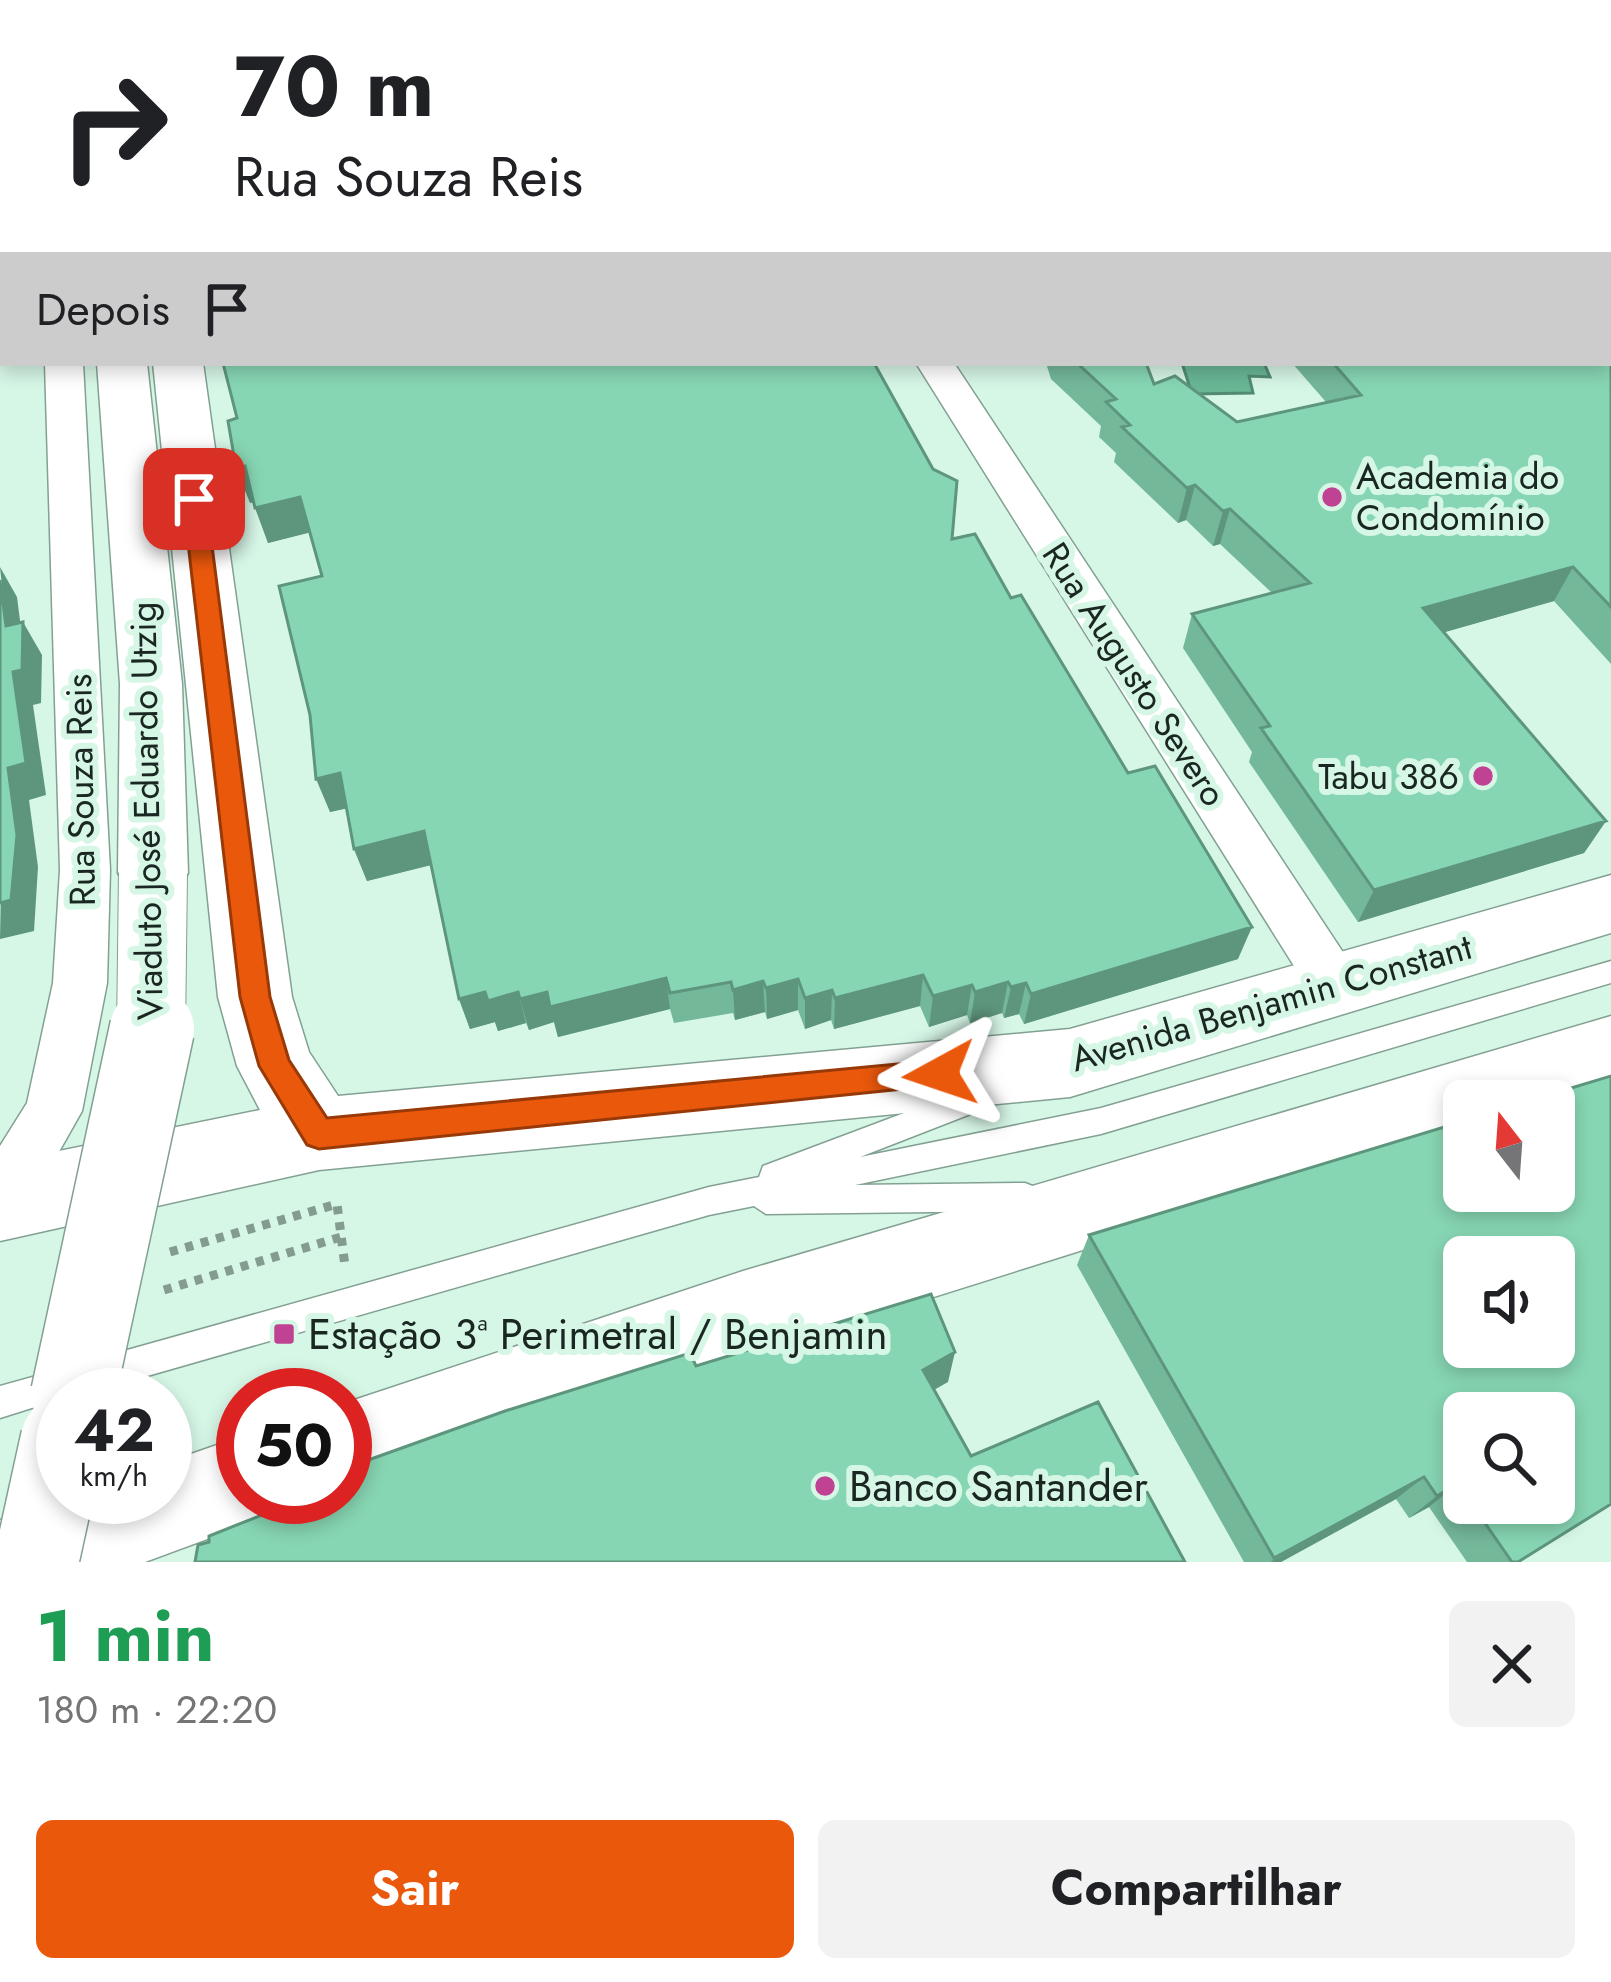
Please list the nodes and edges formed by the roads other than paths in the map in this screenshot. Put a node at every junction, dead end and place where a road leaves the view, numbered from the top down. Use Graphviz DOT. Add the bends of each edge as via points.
graph roads {
  1 [pos="64,366"];
  2 [pos="122,366"];
  3 [pos="178,366"];
  4 [pos="937,366"];
  5 [pos="1611,904"];
  6 [pos="1611,972"];
  7 [pos="1335,985"];
  8 [pos="1611,1050"];
  9 [pos="1070,1063"];
  10 [pos="319,1134"];
  11 [pos="1132,1196"];
  12 [pos="0,1200"];
  13 [pos="709,1201"];
  14 [pos="79,1368"];
  15 [pos="0,1402"];
  16 [pos="372,1439"];
  17 [pos="194,1516"];
  18 [pos="44,1524"];
  19 [pos="10,1562"];
  20 [pos="36,1562"];
  1 -- 12 [label="street, Rua Souza Reis" via="85,870 80,983 54,1111"];
  2 -- 14 [label="main road, Viaduto José Eduardo Utzig, bridge" via="151,684 154,1020"];
  3 -- 10 [label="main road" via="255,997 275,1066"];
  4 -- 7 [label="street, Rua Augusto Severo"];
  5 -- 7 [label="main road, Avenida Benjamin Constant"];
  6 -- 13 [label="lane" via="1101,1121"];
  7 -- 9 [label="main road, Avenida Benjamin Constant"];
  8 -- 11 [label="main road"];
  9 -- 10 [label="main road, Avenida Benjamin Constant"];
  9 -- 13 [label="lane"];
  10 -- 12 [label="main road, Avenida Benjamin Constant"];
  11 -- 13 [label="lane"];
  11 -- 16 [label="main road" via="743,1314"];
  13 -- 15 [label="lane"];
  17 -- 19 [label="main road"];
  18 -- 20 [label="main road, bridge"];
}
